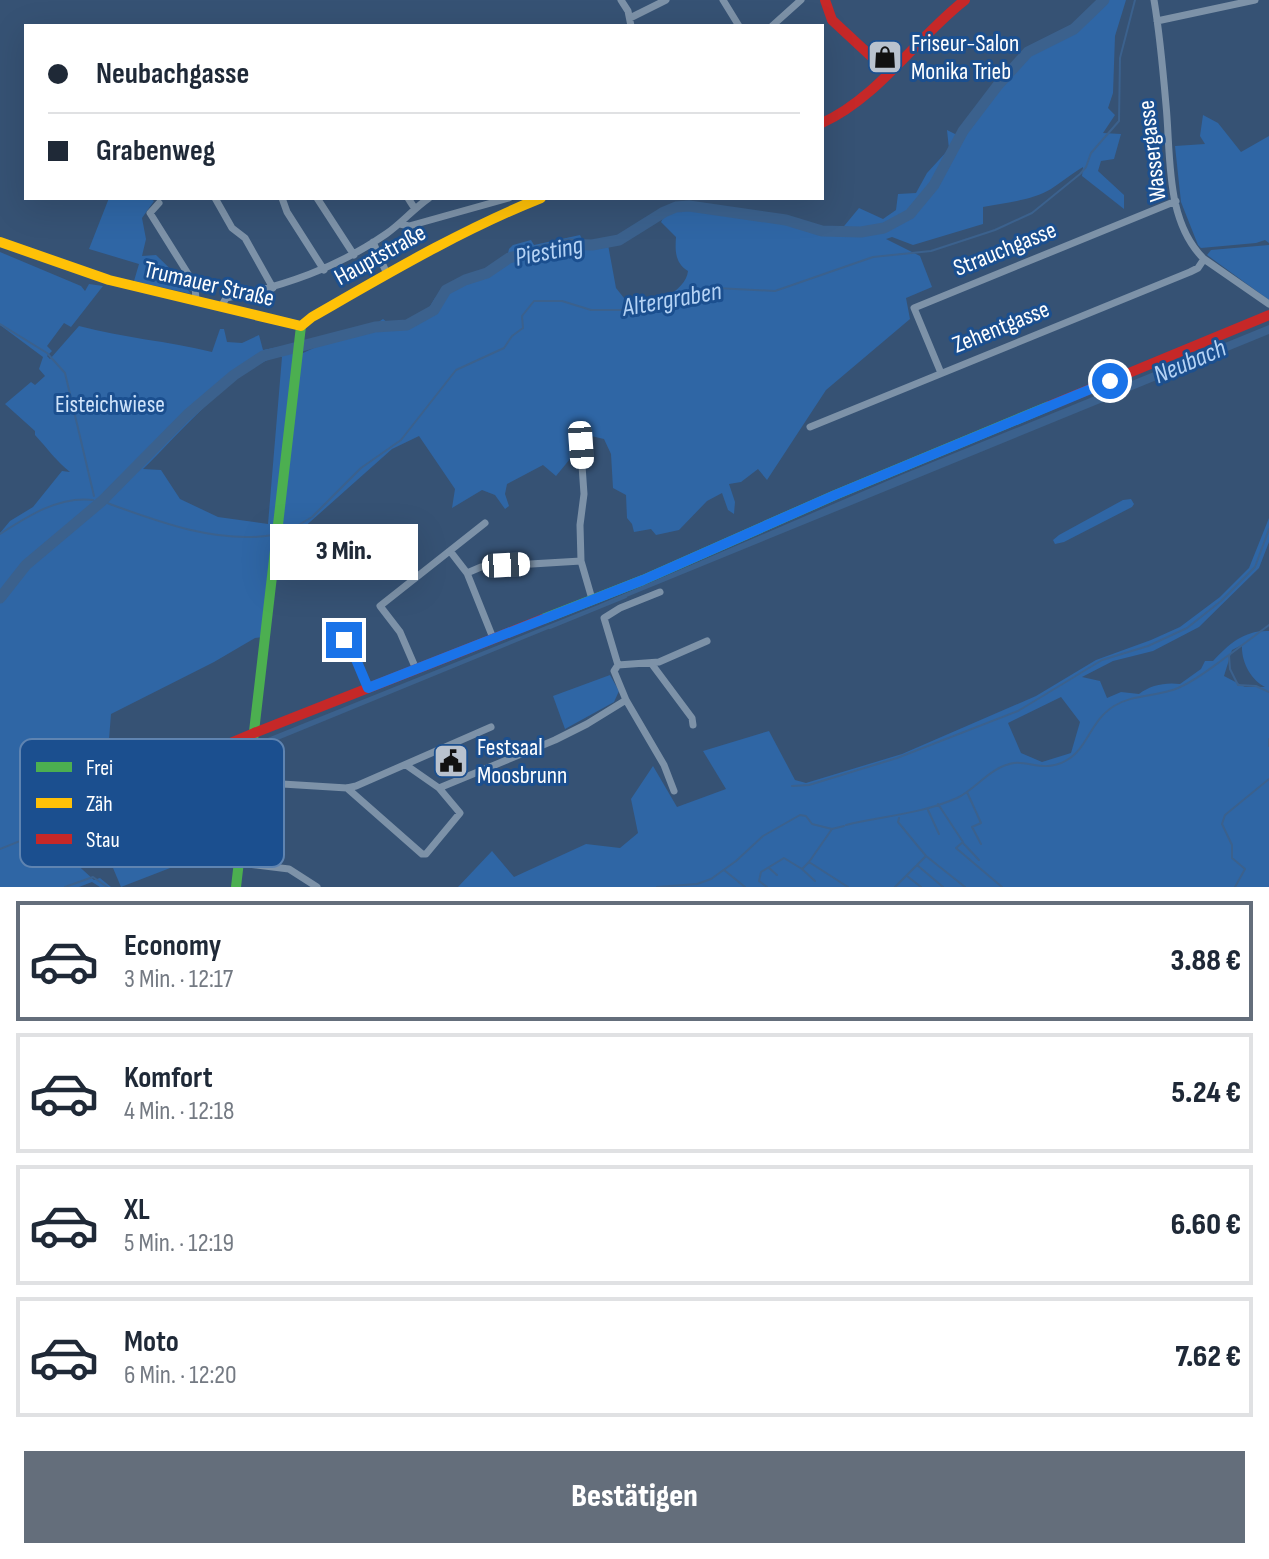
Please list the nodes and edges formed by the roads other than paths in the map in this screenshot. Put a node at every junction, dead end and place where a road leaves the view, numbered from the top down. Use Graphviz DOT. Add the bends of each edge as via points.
graph roads {
  1 [pos="621,0"];
  2 [pos="666,0"];
  3 [pos="723,0"];
  4 [pos="801,0"];
  5 [pos="825,0"];
  6 [pos="965,0"];
  7 [pos="1154,0"];
  8 [pos="1255,0"];
  9 [pos="1157,21"];
  10 [pos="631,22"];
  11 [pos="738,24"];
  12 [pos="774,24"];
  13 [pos="889,73"];
  14 [pos="824,122"];
  15 [pos="216,200"];
  16 [pos="283,200"];
  17 [pos="318,200"];
  18 [pos="409,200"];
  19 [pos="426,200"];
  20 [pos="502,200"];
  21 [pos="524,201"];
  22 [pos="1176,201"];
  23 [pos="159,203"];
  24 [pos="415,209"];
  25 [pos="400,224"];
  26 [pos="0,242"];
  27 [pos="373,242"];
  28 [pos="354,255"];
  29 [pos="1204,259"];
  30 [pos="324,270"];
  31 [pos="387,274"];
  32 [pos="273,288"];
  33 [pos="196,301"];
  34 [pos="1269,304"];
  35 [pos="221,307"];
  36 [pos="1269,315"];
  37 [pos="301,326"];
  38 [pos="941,373"];
  39 [pos="810,427"];
  40 [pos="580,437"];
  41 [pos="485,523"];
  42 [pos="450,551"];
  43 [pos="581,561"];
  44 [pos="467,573"];
  45 [pos="660,592"];
  46 [pos="592,599"];
  47 [pos="493,638"];
  48 [pos="344,640"];
  49 [pos="707,641"];
  50 [pos="651,663"];
  51 [pos="618,665"];
  52 [pos="416,669"];
  53 [pos="368,688"];
  54 [pos="626,700"];
  55 [pos="693,725"];
  56 [pos="491,727"];
  57 [pos="254,736"];
  58 [pos="246,739"];
  59 [pos="254,739"];
  60 [pos="406,765"];
  61 [pos="284,784"];
  62 [pos="347,788"];
  63 [pos="439,788"];
  64 [pos="674,791"];
  65 [pos="238,867"];
  66 [pos="272,867"];
  67 [pos="236,887"];
  68 [pos="317,887"];
  1 -- 10 [label="street"];
  2 -- 10 [label="street"];
  3 -- 11 [label="street"];
  4 -- 12 [label="street"];
  5 -- 13 [label="main road" via="832,20"];
  6 -- 13 [label="main road"];
  7 -- 9 [label="street, Wassergasse"];
  8 -- 9 [label="street"];
  9 -- 22 [label="street, Wassergasse"];
  13 -- 14 [label="main road" via="854,107"];
  15 -- 32 [label="street"];
  16 -- 30 [label="street"];
  17 -- 28 [label="street"];
  18 -- 24 [label="street"];
  19 -- 24 [label="street"];
  20 -- 25 [label="street, Hauptstraße" via="409,226"];
  21 -- 31 [label="main road, Hauptstraße"];
  22 -- 29 [label="street, Wassergasse" via="1192,245"];
  22 -- 38 [label="street, Strauchgasse" via="914,308"];
  23 -- 33 [label="street" via="150,213 195,285"];
  24 -- 25 [label="street"];
  25 -- 27 [label="street"];
  26 -- 33 [label="main road, Trumauer Straße" via="109,280"];
  27 -- 28 [label="street"];
  27 -- 31 [label="street"];
  28 -- 30 [label="street"];
  29 -- 34 [label="street, Wassergasse"];
  29 -- 38 [label="street, Zehentgasse" via="1190,272"];
  30 -- 32 [label="street"];
  31 -- 37 [label="main road, Hauptstraße"];
  32 -- 35 [label="street" via="226,298"];
  33 -- 35 [label="main road, Trumauer Straße"];
  35 -- 37 [label="main road, Trumauer Straße"];
  36 -- 46 [label="main road"];
  37 -- 57 [label="main road"];
  38 -- 39 [label="street, Zehentgasse"];
  40 -- 43 [label="street"];
  41 -- 42 [label="street"];
  42 -- 44 [label="street"];
  42 -- 52 [label="street" via="380,606 400,632"];
  43 -- 44 [label="street" via="481,567"];
  43 -- 46 [label="street"];
  44 -- 47 [label="street"];
  45 -- 51 [label="street" via="604,618"];
  46 -- 47 [label="main road"];
  47 -- 52 [label="main road"];
  48 -- 53 [label="street"];
  49 -- 50 [label="street"];
  50 -- 51 [label="street"];
  50 -- 55 [label="street"];
  51 -- 54 [label="street" via="614,671"];
  52 -- 53 [label="main road"];
  53 -- 57 [label="main road"];
  54 -- 63 [label="street" via="555,740"];
  54 -- 64 [label="street"];
  56 -- 60 [label="street"];
  57 -- 58 [label="main road"];
  57 -- 59 [label="main road"];
  60 -- 62 [label="street"];
  60 -- 63 [label="street"];
  61 -- 62 [label="street"];
  62 -- 63 [label="street" via="426,854 460,813"];
  65 -- 67 [label="main road"];
  66 -- 68 [label="street" via="289,869"];
}
